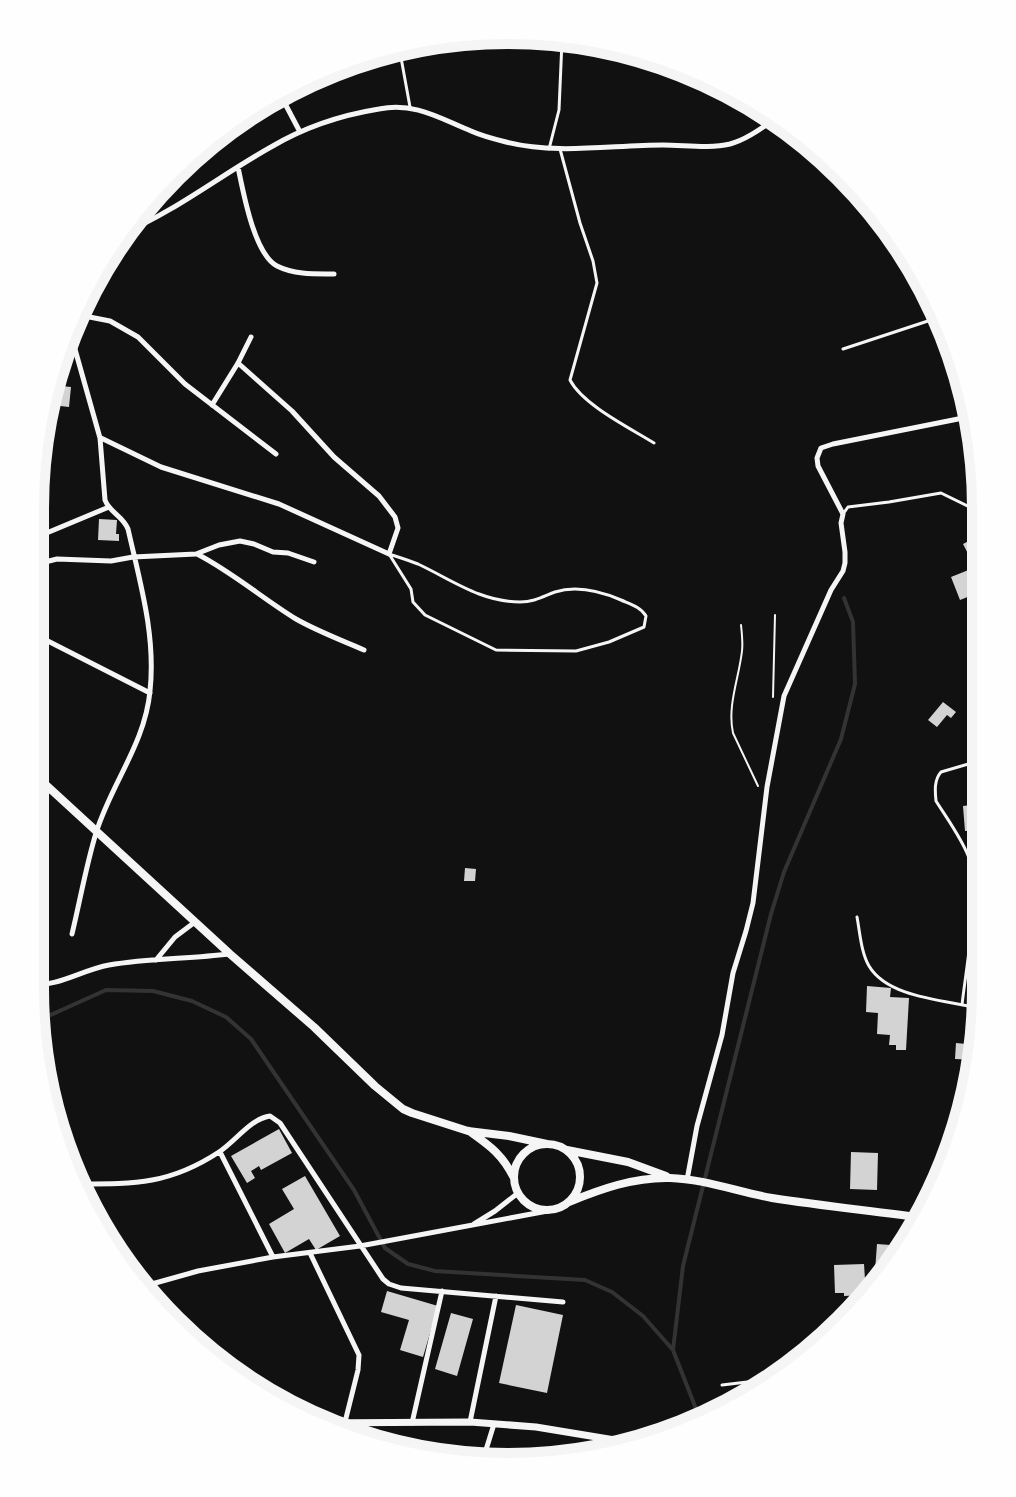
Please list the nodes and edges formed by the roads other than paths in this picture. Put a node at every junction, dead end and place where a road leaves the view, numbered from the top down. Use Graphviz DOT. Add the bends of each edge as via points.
graph roads {
  1 [pos="562,47"];
  2 [pos="401,57"];
  3 [pos="284,102"];
  4 [pos="410,107"];
  5 [pos="768,124"];
  6 [pos="300,132"];
  7 [pos="549,149"];
  8 [pos="560,149"];
  9 [pos="238,167"];
  10 [pos="141,225"];
  11 [pos="334,274"];
  12 [pos="86,316"];
  13 [pos="932,320"];
  14 [pos="251,337"];
  15 [pos="74,345"];
  16 [pos="843,349"];
  17 [pos="238,363"];
  18 [pos="212,405"];
  19 [pos="963,418"];
  20 [pos="100,438"];
  21 [pos="654,443"];
  22 [pos="276,454"];
  23 [pos="109,507"];
  24 [pos="972,507"];
  25 [pos="843,514"];
  26 [pos="44,534"];
  27 [pos="196,554"];
  28 [pos="389,554"];
  29 [pos="133,557"];
  30 [pos="44,562"];
  31 [pos="314,562"];
  32 [pos="44,639"];
  33 [pos="364,650"];
  34 [pos="150,693"];
  35 [pos="972,763"];
  36 [pos="44,783"];
  37 [pos="48,787"];
  38 [pos="44,805"];
  39 [pos="96,833"];
  40 [pos="970,859"];
  41 [pos="972,870"];
  42 [pos="972,913"];
  43 [pos="857,917"];
  44 [pos="195,922"];
  45 [pos="72,934"];
  46 [pos="230,954"];
  47 [pos="155,960"];
  48 [pos="46,986"];
  49 [pos="962,1005"];
  50 [pos="971,1007"];
  51 [pos="468,1131"];
  52 [pos="547,1144"];
  53 [pos="566,1150"];
  54 [pos="220,1152"];
  55 [pos="514,1178"];
  56 [pos="670,1178"];
  57 [pos="687,1180"];
  58 [pos="87,1184"];
  59 [pos="518,1193"];
  60 [pos="569,1202"];
  61 [pos="553,1210"];
  62 [pos="912,1216"];
  63 [pos="470,1226"];
  64 [pos="362,1246"];
  65 [pos="310,1253"];
  66 [pos="273,1257"];
  67 [pos="151,1284"];
  68 [pos="442,1291"];
  69 [pos="496,1296"];
  70 [pos="563,1302"];
  71 [pos="757,1381"];
  72 [pos="722,1385"];
  73 [pos="342,1422"];
  74 [pos="345,1422"];
  75 [pos="470,1422"];
  76 [pos="412,1423"];
  77 [pos="494,1424"];
  78 [pos="616,1440"];
  79 [pos="485,1452"];
  1 -- 7 [label="lane" via="559,110"];
  2 -- 4 [label="lane"];
  3 -- 6 [label="street"];
  4 -- 6 [label="street" via="381,108"];
  4 -- 7 [label="street" via="490,138"];
  5 -- 8 [label="street" via="728,144"];
  6 -- 9 [label="street"];
  7 -- 8 [label="street"];
  8 -- 21 [label="lane" via="597,283 570,380 576,391"];
  9 -- 10 [label="street"];
  9 -- 11 [label="street" via="246,207 269,260 301,273"];
  12 -- 18 [label="street" via="126,329"];
  13 -- 16 [label="lane"];
  14 -- 17 [label="street"];
  15 -- 20 [label="street"];
  17 -- 18 [label="street"];
  17 -- 28 [label="street" via="379,496 398,528"];
  18 -- 22 [label="street"];
  19 -- 25 [label="street" via="821,448 818,466"];
  20 -- 23 [label="street"];
  20 -- 28 [label="street" via="161,467 279,504"];
  23 -- 26 [label="street"];
  23 -- 29 [label="street" via="126,525"];
  24 -- 25 [label="lane" via="936,492 848,507"];
  25 -- 57 [label="street" via="843,571 784,696 753,903"];
  27 -- 29 [label="street"];
  27 -- 31 [label="street" via="240,541"];
  27 -- 33 [label="street" via="298,620"];
  28 -- 28 [label="lane" via="425,615 496,650 576,651 644,627 642,610 612,596 573,589 534,602 489,599"];
  29 -- 30 [label="street"];
  29 -- 34 [label="street" via="148,621"];
  32 -- 34 [label="street"];
  34 -- 39 [label="street" via="135,750"];
  35 -- 40 [label="lane" via="941,772 936,781 936,801"];
  36 -- 37 [label="main road"];
  37 -- 38 [label="street"];
  37 -- 39 [label="main road"];
  39 -- 44 [label="main road"];
  39 -- 45 [label="street"];
  40 -- 41 [label="lane"];
  42 -- 49 [label="lane"];
  43 -- 49 [label="lane" via="867,962 880,980 905,992"];
  44 -- 46 [label="main road"];
  44 -- 47 [label="street"];
  46 -- 47 [label="street"];
  46 -- 51 [label="main road" via="403,1109"];
  47 -- 48 [label="street" via="95,968"];
  49 -- 50 [label="lane"];
  51 -- 52 [label="main road"];
  51 -- 55 [label="main road" via="496,1151"];
  52 -- 53 [label="main road"];
  52 -- 55 [label="main road" via="524,1154"];
  53 -- 56 [label="main road" via="628,1162"];
  53 -- 60 [label="main road" via="581,1176"];
  54 -- 58 [label="street" via="155,1181"];
  54 -- 64 [label="street" via="260,1118 272,1117"];
  54 -- 66 [label="street"];
  55 -- 59 [label="main road"];
  56 -- 57 [label="main road"];
  56 -- 60 [label="main road" via="603,1188"];
  57 -- 62 [label="main road"];
  59 -- 61 [label="main road" via="533,1207"];
  59 -- 63 [label="street"];
  60 -- 61 [label="main road"];
  61 -- 63 [label="street"];
  63 -- 64 [label="street"];
  64 -- 65 [label="street"];
  64 -- 68 [label="street" via="389,1284"];
  65 -- 66 [label="street"];
  65 -- 74 [label="street" via="359,1355"];
  66 -- 67 [label="street"];
  68 -- 69 [label="street"];
  68 -- 76 [label="street"];
  69 -- 70 [label="street"];
  69 -- 75 [label="street"];
  71 -- 72 [label="lane"];
  73 -- 74 [label="street"];
  74 -- 76 [label="street"];
  75 -- 76 [label="street"];
  75 -- 77 [label="street"];
  77 -- 78 [label="street"];
  77 -- 79 [label="street"];
}
